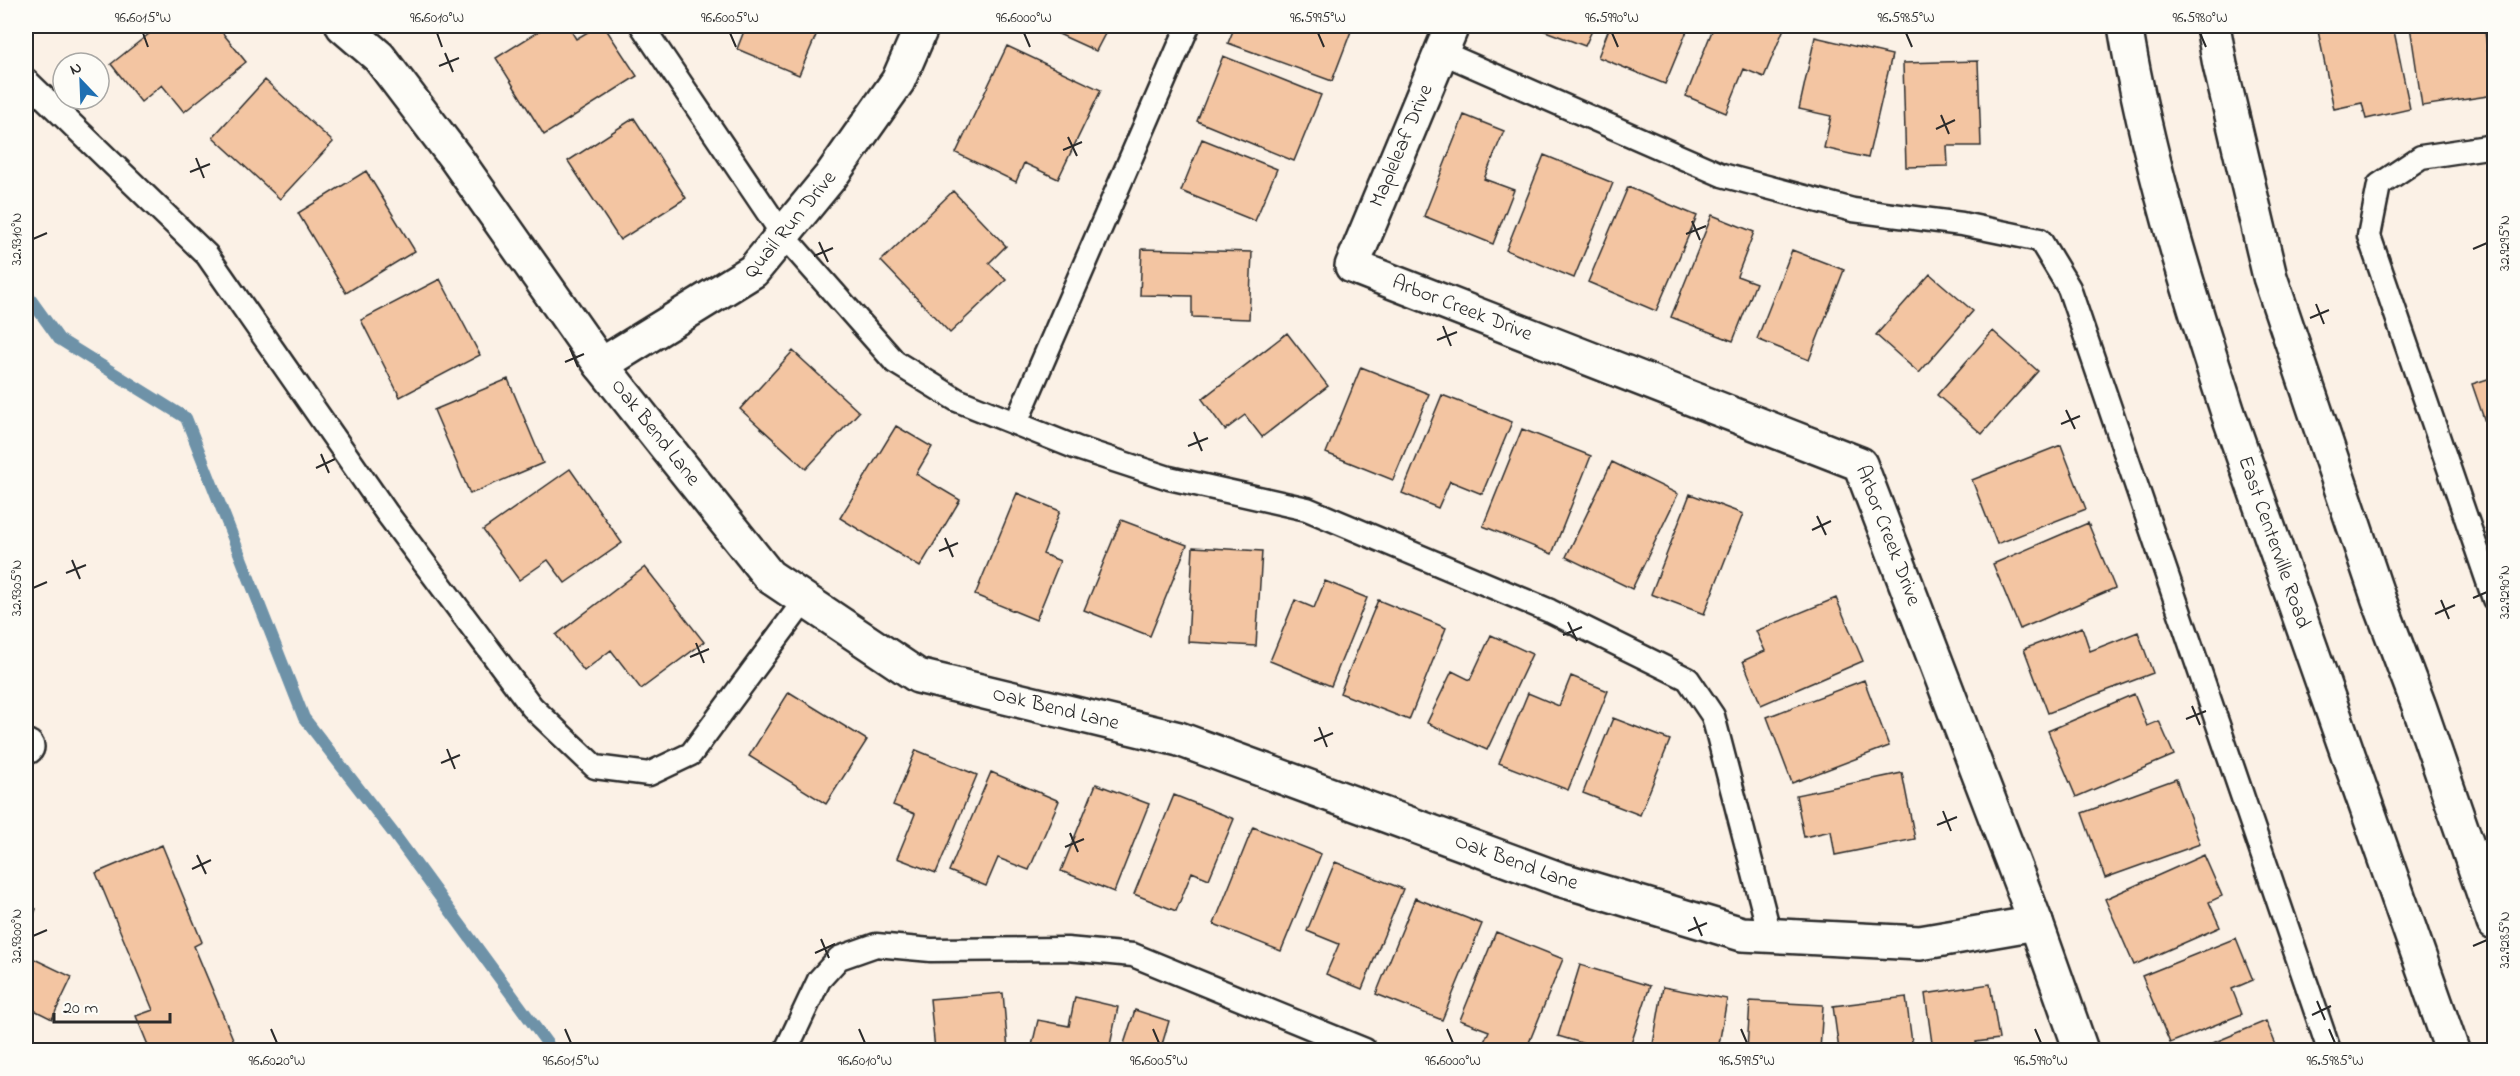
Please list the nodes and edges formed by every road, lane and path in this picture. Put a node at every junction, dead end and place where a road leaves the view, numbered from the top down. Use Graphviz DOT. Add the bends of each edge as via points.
graph roads {
  1 [pos="343,26"];
  2 [pos="642,26"];
  3 [pos="922,26"];
  4 [pos="1188,26"];
  5 [pos="2125,26"];
  6 [pos="2213,26"];
  7 [pos="1446,39"];
  8 [pos="26,80"];
  9 [pos="2494,146"];
  10 [pos="783,235"];
  11 [pos="1352,266"];
  12 [pos="601,365"];
  13 [pos="1016,423"];
  14 [pos="2494,599"];
  15 [pos="805,600"];
  16 [pos="2036,923"];
  17 [pos="2494,923"];
  18 [pos="1770,935"];
  19 [pos="786,1050"];
  20 [pos="1365,1050"];
  21 [pos="2081,1050"];
  22 [pos="2329,1050"];
  23 [pos="2452,1050"];
  1 -- 12 [label="street, Oak Bend Lane" via="379,57 455,157"];
  2 -- 10 [label="lane"];
  3 -- 10 [label="street, Quail Run Drive" via="898,81 831,176"];
  4 -- 13 [label="lane"];
  5 -- 23 [label="street, East Centerville Road" via="2161,194 2228,414"];
  6 -- 17 [label="street" via="2270,277"];
  7 -- 11 [label="street, Mapleleaf Drive"];
  7 -- 22 [label="lane" via="1722,175 1853,210 1962,224 2040,240 2069,288"];
  8 -- 15 [label="lane" via="207,255 386,512 532,707 595,767 649,774 691,754"];
  9 -- 14 [label="lane" via="2421,157 2379,185 2369,236"];
  10 -- 12 [label="street, Quail Run Drive" via="753,272"];
  10 -- 13 [label="lane" via="895,362 957,400"];
  11 -- 16 [label="street, Arbor Creek Drive" via="1860,464"];
  12 -- 15 [label="street, Oak Bend Lane" via="769,576"];
  13 -- 18 [label="lane" via="1169,478 1307,509 1550,611 1688,679 1713,716"];
  15 -- 18 [label="street, Oak Bend Lane" via="918,676 1179,739 1559,879 1742,933"];
  16 -- 18 [label="street, Oak Bend Lane" via="1920,943"];
  16 -- 21 [label="street, Arbor Creek Drive"];
  19 -- 20 [label="lane" via="819,980 839,958 876,945 931,950 1068,949 1133,955"];
}
